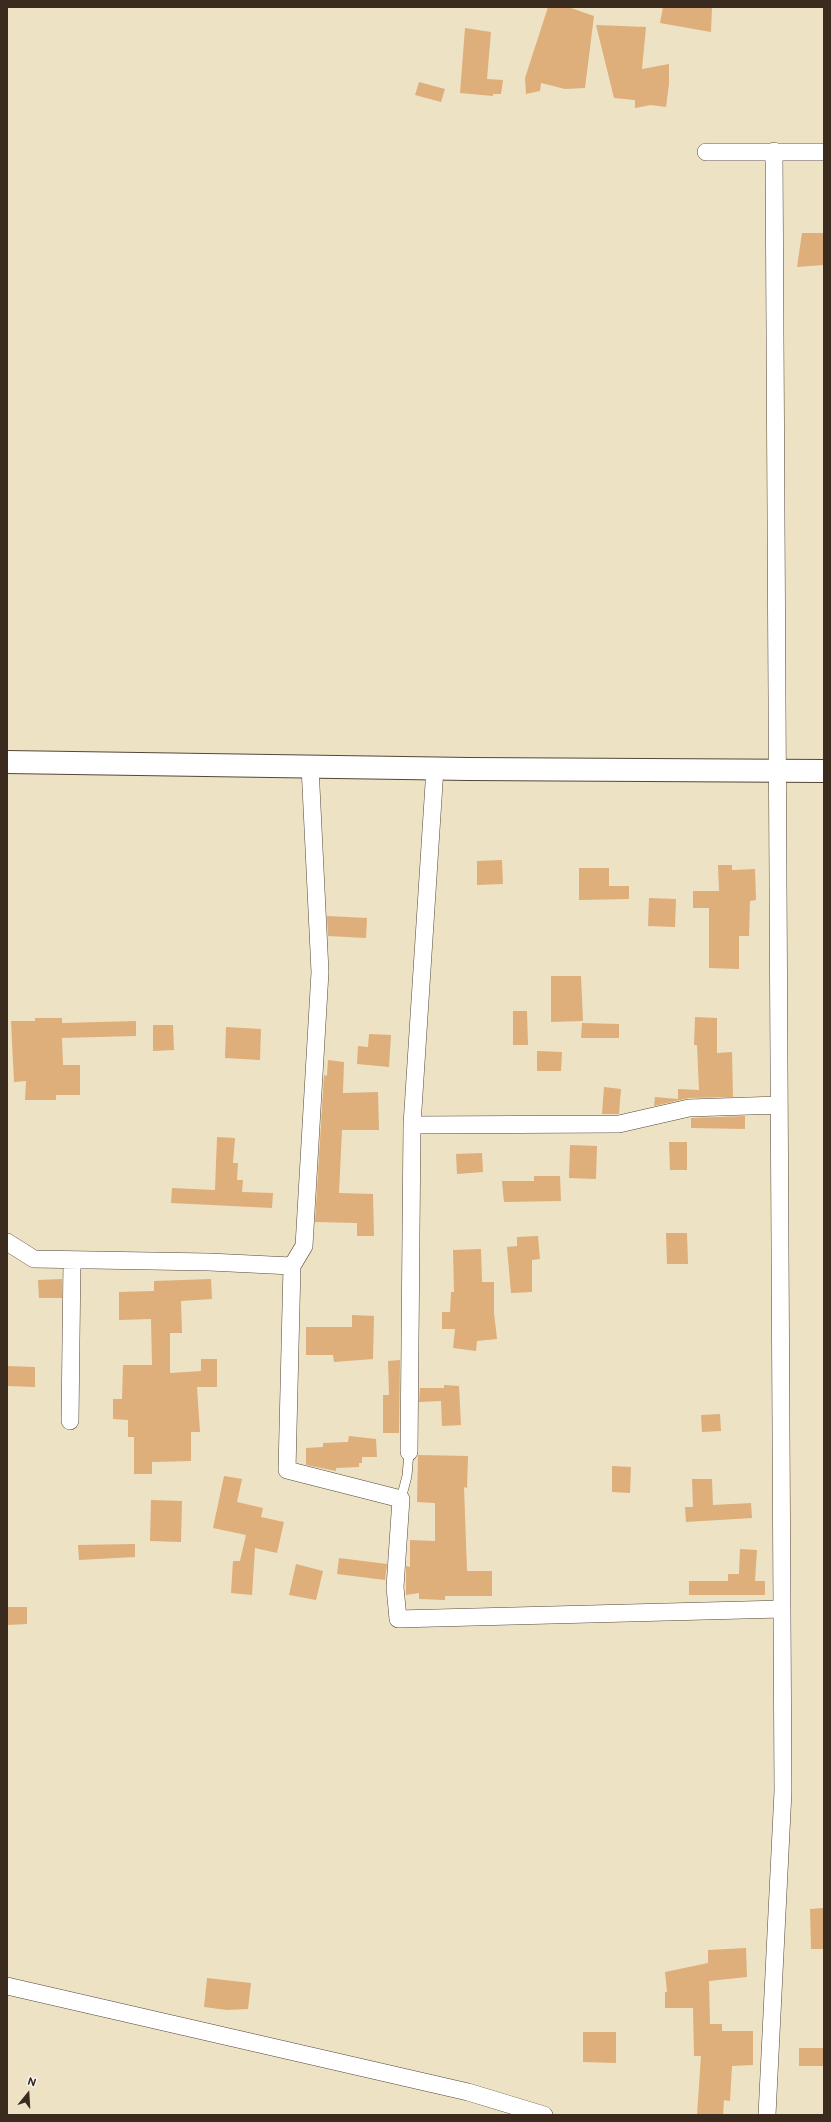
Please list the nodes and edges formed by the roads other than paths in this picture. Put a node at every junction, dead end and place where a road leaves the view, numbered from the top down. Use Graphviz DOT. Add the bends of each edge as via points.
graph roads {
  1 [pos="706,152"];
  2 [pos="774,152"];
  3 [pos="824,152"];
  4 [pos="7,762"];
  5 [pos="310,766"];
  6 [pos="435,768"];
  7 [pos="777,771"];
  8 [pos="824,771"];
  9 [pos="779,1105"];
  10 [pos="412,1126"];
  11 [pos="7,1242"];
  12 [pos="72,1260"];
  13 [pos="292,1266"];
  14 [pos="70,1421"];
  15 [pos="409,1452"];
  16 [pos="401,1499"];
  17 [pos="782,1609"];
  18 [pos="7,1986"];
  19 [pos="544,2115"];
  20 [pos="767,2115"];
  1 -- 2 [label="street"];
  2 -- 3 [label="street"];
  2 -- 7 [label="street"];
  4 -- 5 [label="street"];
  5 -- 6 [label="street"];
  5 -- 13 [label="street" via="320,972 304,1246"];
  6 -- 7 [label="street"];
  6 -- 10 [label="street"];
  7 -- 8 [label="street"];
  7 -- 9 [label="street"];
  9 -- 10 [label="street" via="689,1108 619,1124"];
  9 -- 17 [label="street"];
  10 -- 15 [label="street"];
  11 -- 12 [label="street" via="34,1260"];
  12 -- 13 [label="street"];
  12 -- 14 [label="street"];
  13 -- 16 [label="street" via="287,1470"];
  15 -- 16 [label="lane" via="407,1476"];
  16 -- 17 [label="street" via="395,1587 398,1619"];
  17 -- 20 [label="street" via="783,1791"];
  18 -- 19 [label="street" via="468,2092"];
}
